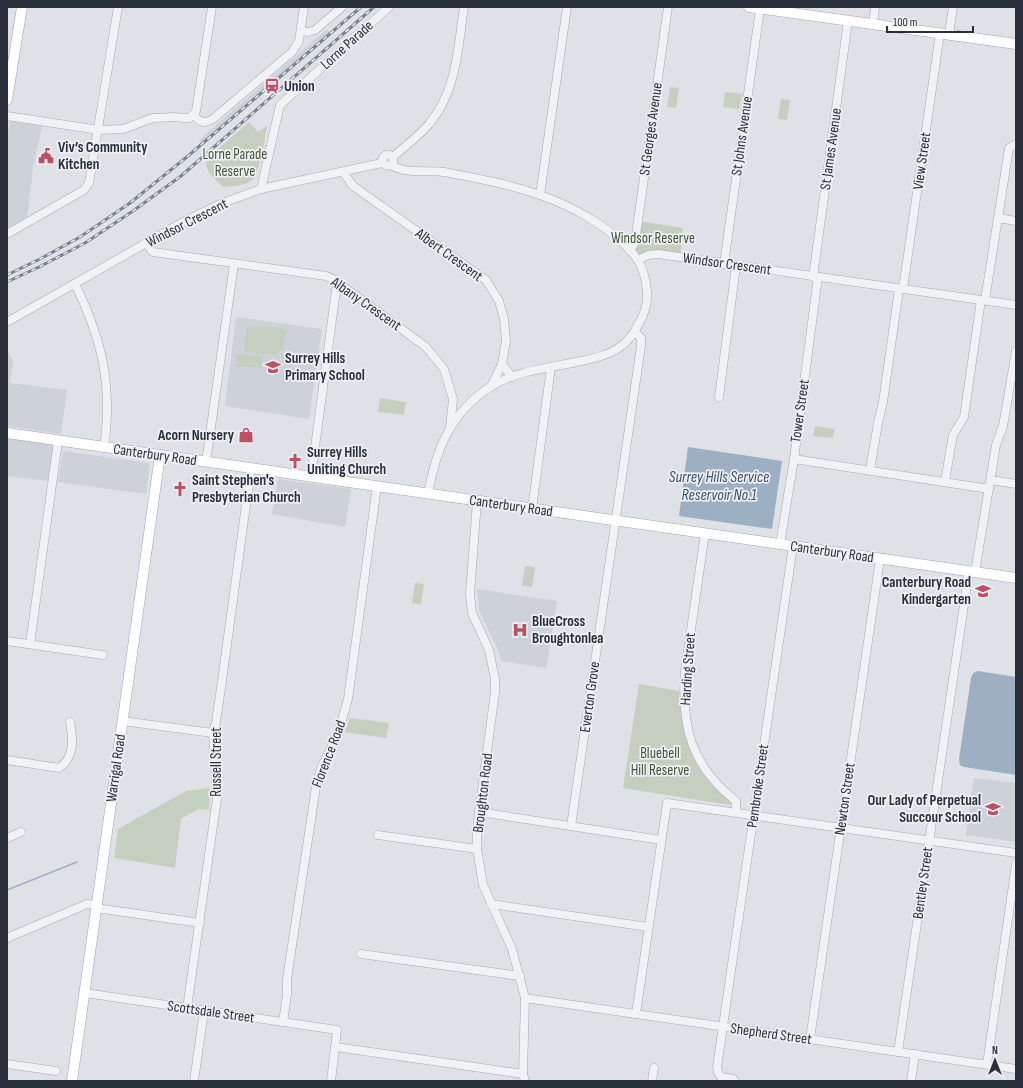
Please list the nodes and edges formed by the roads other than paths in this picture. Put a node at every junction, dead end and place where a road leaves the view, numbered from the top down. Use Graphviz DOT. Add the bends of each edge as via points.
graph roads {
  1 [pos="22,7"];
  2 [pos="118,7"];
  3 [pos="212,7"];
  4 [pos="304,7"];
  5 [pos="342,7"];
  6 [pos="389,7"];
  7 [pos="464,7"];
  8 [pos="567,7"];
  9 [pos="668,7"];
  10 [pos="749,7"];
  11 [pos="875,7"];
  12 [pos="953,7"];
  13 [pos="760,9"];
  14 [pos="799,10"];
  15 [pos="848,21"];
  16 [pos="873,24"];
  17 [pos="301,31"];
  18 [pos="944,34"];
  19 [pos="1016,44"];
  20 [pos="7,100"];
  21 [pos="193,115"];
  22 [pos="7,116"];
  23 [pos="99,130"];
  24 [pos="1016,144"];
  25 [pos="392,161"];
  26 [pos="343,172"];
  27 [pos="261,189"];
  28 [pos="540,195"];
  29 [pos="998,218"];
  30 [pos="1016,221"];
  31 [pos="7,234"];
  32 [pos="146,243"];
  33 [pos="630,251"];
  34 [pos="638,260"];
  35 [pos="234,264"];
  36 [pos="724,264"];
  37 [pos="736,266"];
  38 [pos="816,277"];
  39 [pos="340,283"];
  40 [pos="75,284"];
  41 [pos="901,289"];
  42 [pos="983,300"];
  43 [pos="1016,305"];
  44 [pos="7,322"];
  45 [pos="635,332"];
  46 [pos="1016,351"];
  47 [pos="502,364"];
  48 [pos="551,367"];
  49 [pos="512,377"];
  50 [pos="491,386"];
  51 [pos="1013,392"];
  52 [pos="719,397"];
  53 [pos="453,399"];
  54 [pos="467,407"];
  55 [pos="450,428"];
  56 [pos="7,433"];
  57 [pos="58,441"];
  58 [pos="104,448"];
  59 [pos="160,455"];
  60 [pos="794,459"];
  61 [pos="206,462"];
  62 [pos="251,468"];
  63 [pos="870,470"];
  64 [pos="311,477"];
  65 [pos="946,482"];
  66 [pos="990,484"];
  67 [pos="1016,484"];
  68 [pos="377,486"];
  69 [pos="428,494"];
  70 [pos="477,501"];
  71 [pos="532,509"];
  72 [pos="616,521"];
  73 [pos="705,533"];
  74 [pos="780,544"];
  75 [pos="792,546"];
  76 [pos="880,558"];
  77 [pos="972,572"];
  78 [pos="1016,578"];
  79 [pos="7,641"];
  80 [pos="30,644"];
  81 [pos="103,655"];
  82 [pos="122,721"];
  83 [pos="70,722"];
  84 [pos="214,733"];
  85 [pos="7,760"];
  86 [pos="479,812"];
  87 [pos="736,812"];
  88 [pos="754,815"];
  89 [pos="571,826"];
  90 [pos="841,827"];
  91 [pos="21,832"];
  92 [pos="378,835"];
  93 [pos="7,838"];
  94 [pos="661,840"];
  95 [pos="930,840"];
  96 [pos="477,849"];
  97 [pos="1016,853"];
  98 [pos="1016,864"];
  99 [pos="491,904"];
  100 [pos="96,907"];
  101 [pos="200,923"];
  102 [pos="648,927"];
  103 [pos="7,938"];
  104 [pos="361,954"];
  105 [pos="520,976"];
  106 [pos="85,993"];
  107 [pos="525,998"];
  108 [pos="187,1008"];
  109 [pos="204,1011"];
  110 [pos="636,1014"];
  111 [pos="283,1022"];
  112 [pos="723,1027"];
  113 [pos="810,1039"];
  114 [pos="336,1047"];
  115 [pos="898,1052"];
  116 [pos="915,1054"];
  117 [pos="7,1064"];
  118 [pos="987,1064"];
  119 [pos="654,1068"];
  120 [pos="1016,1069"];
  121 [pos="56,1070"];
  122 [pos="524,1078"];
  123 [pos="72,1081"];
  124 [pos="194,1081"];
  125 [pos="331,1081"];
  126 [pos="652,1081"];
  127 [pos="735,1081"];
  128 [pos="911,1081"];
  1 -- 20 [label="main road"];
  2 -- 23 [label="street"];
  3 -- 21 [label="street" via="196,111"];
  4 -- 17 [label="street"];
  5 -- 17 [label="street" via="315,30"];
  6 -- 27 [label="street, Lorne Parade" via="280,105"];
  7 -- 25 [label="street" via="452,81 443,102 430,123"];
  8 -- 28 [label="street"];
  9 -- 33 [label="street, St Georges Avenue" via="634,242"];
  10 -- 13 [label="main road"];
  11 -- 16 [label="street"];
  12 -- 18 [label="street, View Street"];
  13 -- 14 [label="main road"];
  13 -- 36 [label="street, St Johns Avenue"];
  14 -- 15 [label="main road"];
  15 -- 16 [label="main road"];
  15 -- 38 [label="street, St James Avenue"];
  16 -- 18 [label="main road"];
  17 -- 21 [label="street" via="297,46 292,52 213,119 200,122"];
  18 -- 19 [label="main road"];
  18 -- 41 [label="street, View Street"];
  21 -- 23 [label="street" via="189,118 153,118 123,129"];
  22 -- 23 [label="street"];
  23 -- 31 [label="street" via="88,187"];
  24 -- 29 [label="street" via="1009,148"];
  25 -- 26 [label="street, Windsor Crescent" via="390,155 387,155 383,157 382,163"];
  25 -- 28 [label="street" via="397,169 487,180"];
  26 -- 27 [label="street, Windsor Crescent"];
  26 -- 47 [label="street, Albert Crescent" via="353,186 486,280 499,301 504,320 506,341"];
  27 -- 32 [label="street, Windsor Crescent" via="220,204"];
  28 -- 33 [label="street" via="572,209 601,226"];
  29 -- 30 [label="street"];
  29 -- 42 [label="street"];
  32 -- 35 [label="street, Albany Crescent" via="153,252"];
  32 -- 40 [label="street, Windsor Crescent"];
  33 -- 34 [label="street"];
  34 -- 36 [label="street, Windsor Crescent" via="658,254"];
  34 -- 45 [label="street" via="646,278 647,296 643,318"];
  35 -- 39 [label="street, Albany Crescent" via="326,276"];
  35 -- 61 [label="street"];
  36 -- 37 [label="street, Windsor Crescent"];
  37 -- 38 [label="street, Windsor Crescent"];
  37 -- 52 [label="street"];
  38 -- 41 [label="street, Windsor Crescent"];
  38 -- 60 [label="street, Tower Street"];
  39 -- 53 [label="street, Albany Crescent" via="426,347 444,369"];
  39 -- 64 [label="street" via="336,290"];
  40 -- 44 [label="street, Windsor Crescent"];
  40 -- 58 [label="street" via="90,314 105,369 108,410"];
  41 -- 42 [label="street, Windsor Crescent"];
  41 -- 63 [label="street, View Street"];
  42 -- 43 [label="street, Windsor Crescent"];
  42 -- 65 [label="street" via="964,417 953,435"];
  45 -- 48 [label="street" via="620,347 599,357"];
  45 -- 72 [label="street, Everton Grove" via="641,338 641,346"];
  46 -- 51 [label="street, Bentley Street"];
  47 -- 49 [label="street"];
  47 -- 50 [label="street, Albert Crescent"];
  48 -- 49 [label="street"];
  48 -- 71 [label="street"];
  49 -- 50 [label="street"];
  50 -- 54 [label="street"];
  51 -- 66 [label="street, Bentley Street" via="996,445"];
  53 -- 54 [label="street"];
  53 -- 55 [label="street, Albany Crescent"];
  54 -- 55 [label="street"];
  55 -- 69 [label="street" via="433,467"];
  56 -- 57 [label="main road, Canterbury Road"];
  57 -- 58 [label="main road, Canterbury Road"];
  57 -- 80 [label="street"];
  58 -- 59 [label="main road, Canterbury Road"];
  59 -- 61 [label="main road, Canterbury Road"];
  59 -- 82 [label="main road, Warrigal Road"];
  60 -- 63 [label="street"];
  60 -- 74 [label="street, Tower Street"];
  61 -- 62 [label="main road, Canterbury Road"];
  62 -- 64 [label="main road, Canterbury Road"];
  62 -- 84 [label="street, Russell Street"];
  63 -- 65 [label="street"];
  64 -- 68 [label="main road, Canterbury Road"];
  65 -- 66 [label="street"];
  66 -- 67 [label="street"];
  66 -- 77 [label="street, Bentley Street"];
  68 -- 69 [label="main road, Canterbury Road"];
  68 -- 111 [label="street, Florence Road" via="349,694 338,734 317,780 286,979 287,995"];
  69 -- 70 [label="main road, Canterbury Road"];
  70 -- 71 [label="main road, Canterbury Road"];
  70 -- 86 [label="street, Broughton Road" via="470,594 472,613 488,650 495,679"];
  71 -- 72 [label="main road, Canterbury Road"];
  72 -- 73 [label="main road, Canterbury Road"];
  72 -- 89 [label="street, Everton Grove"];
  73 -- 74 [label="main road, Canterbury Road"];
  73 -- 87 [label="street, Harding Street" via="685,671 685,713 697,757 723,791 736,801"];
  74 -- 75 [label="main road, Canterbury Road"];
  75 -- 76 [label="main road, Canterbury Road"];
  75 -- 88 [label="street, Pembroke Street"];
  76 -- 77 [label="main road, Canterbury Road"];
  76 -- 90 [label="street, Newton Street"];
  77 -- 78 [label="main road, Canterbury Road"];
  77 -- 95 [label="street, Bentley Street"];
  79 -- 80 [label="street"];
  80 -- 81 [label="street"];
  82 -- 84 [label="street"];
  82 -- 100 [label="main road, Warrigal Road"];
  83 -- 85 [label="street" via="73,738 66,764 59,768"];
  84 -- 101 [label="street, Russell Street" via="216,799"];
  86 -- 89 [label="street"];
  86 -- 96 [label="street, Broughton Road"];
  87 -- 88 [label="street"];
  87 -- 94 [label="street" via="667,803"];
  88 -- 90 [label="street"];
  88 -- 112 [label="street, Pembroke Street"];
  89 -- 94 [label="street"];
  90 -- 95 [label="street"];
  90 -- 113 [label="street, Newton Street"];
  91 -- 93 [label="street"];
  92 -- 96 [label="street"];
  94 -- 102 [label="street"];
  95 -- 97 [label="street"];
  95 -- 115 [label="street, Bentley Street"];
  96 -- 99 [label="street, Broughton Road" via="483,885"];
  98 -- 118 [label="street"];
  99 -- 102 [label="street"];
  99 -- 105 [label="street, Broughton Road" via="512,949"];
  100 -- 101 [label="street"];
  100 -- 103 [label="street" via="87,904"];
  100 -- 106 [label="main road, Warrigal Road"];
  101 -- 108 [label="street, Russell Street"];
  102 -- 110 [label="street"];
  104 -- 105 [label="street"];
  105 -- 107 [label="street, Broughton Road"];
  106 -- 108 [label="street, Scottsdale Street"];
  106 -- 123 [label="main road, Warrigal Road"];
  107 -- 110 [label="street, Shepherd Street"];
  107 -- 122 [label="street, Broughton Road"];
  108 -- 109 [label="street, Scottsdale Street"];
  109 -- 111 [label="street, Scottsdale Street"];
  109 -- 124 [label="street"];
  110 -- 112 [label="street, Shepherd Street"];
  111 -- 114 [label="street, Scottsdale Street" via="337,1030"];
  112 -- 113 [label="street, Shepherd Street"];
  112 -- 127 [label="street, Pembroke Street" via="718,1072 721,1077"];
  113 -- 115 [label="street, Shepherd Street"];
  114 -- 122 [label="street"];
  114 -- 125 [label="street"];
  115 -- 116 [label="street, Shepherd Street"];
  116 -- 118 [label="street, Shepherd Street"];
  116 -- 128 [label="street"];
  117 -- 121 [label="street"];
  118 -- 120 [label="street, Shepherd Street"];
  119 -- 126 [label="street"];
}
